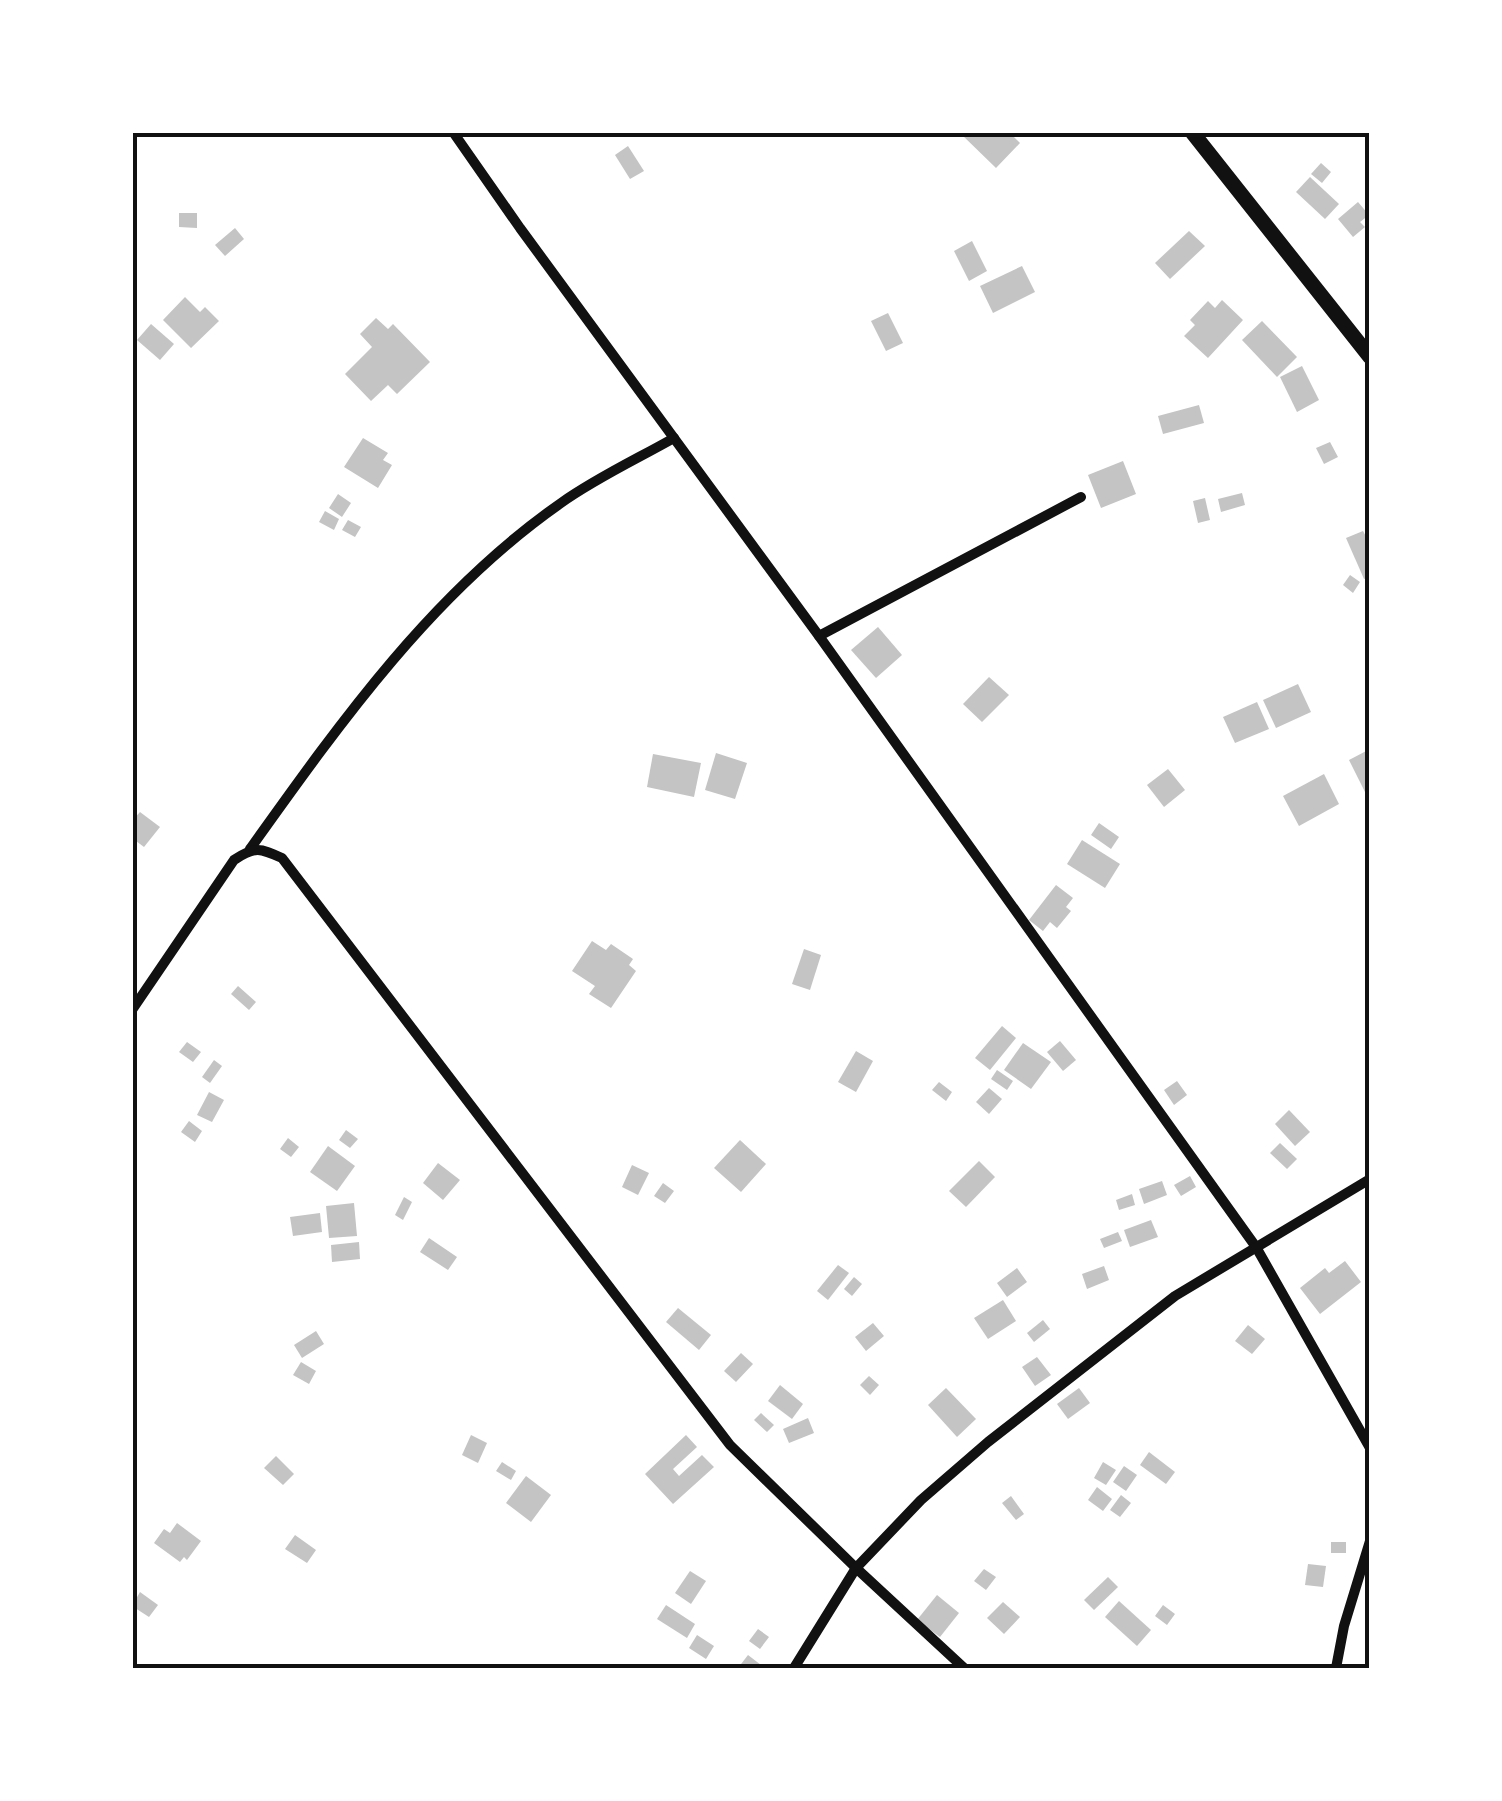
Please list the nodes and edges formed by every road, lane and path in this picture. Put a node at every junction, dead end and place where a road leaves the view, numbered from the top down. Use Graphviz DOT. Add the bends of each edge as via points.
graph roads {
  1 [pos="452,132"];
  2 [pos="1192,132"];
  3 [pos="1370,357"];
  4 [pos="674,438"];
  5 [pos="1081,497"];
  6 [pos="819,636"];
  7 [pos="250,849"];
  8 [pos="132,1010"];
  9 [pos="1370,1179"];
  10 [pos="1256,1247"];
  11 [pos="1370,1448"];
  12 [pos="1370,1541"];
  13 [pos="856,1568"];
  14 [pos="794,1668"];
  15 [pos="964,1668"];
  16 [pos="1336,1668"];
  1 -- 4 [label="street"];
  2 -- 3 [label="street"];
  4 -- 6 [label="street"];
  4 -- 7 [label="street" via="563,501 426,622 341,722"];
  5 -- 6 [label="street"];
  6 -- 10 [label="street"];
  7 -- 8 [label="street" via="234,860"];
  7 -- 13 [label="street" via="282,858 730,1445"];
  9 -- 10 [label="street"];
  10 -- 11 [label="street"];
  10 -- 13 [label="street" via="1175,1296 988,1442"];
  12 -- 16 [label="street"];
  13 -- 14 [label="street"];
  13 -- 15 [label="street"];
}
